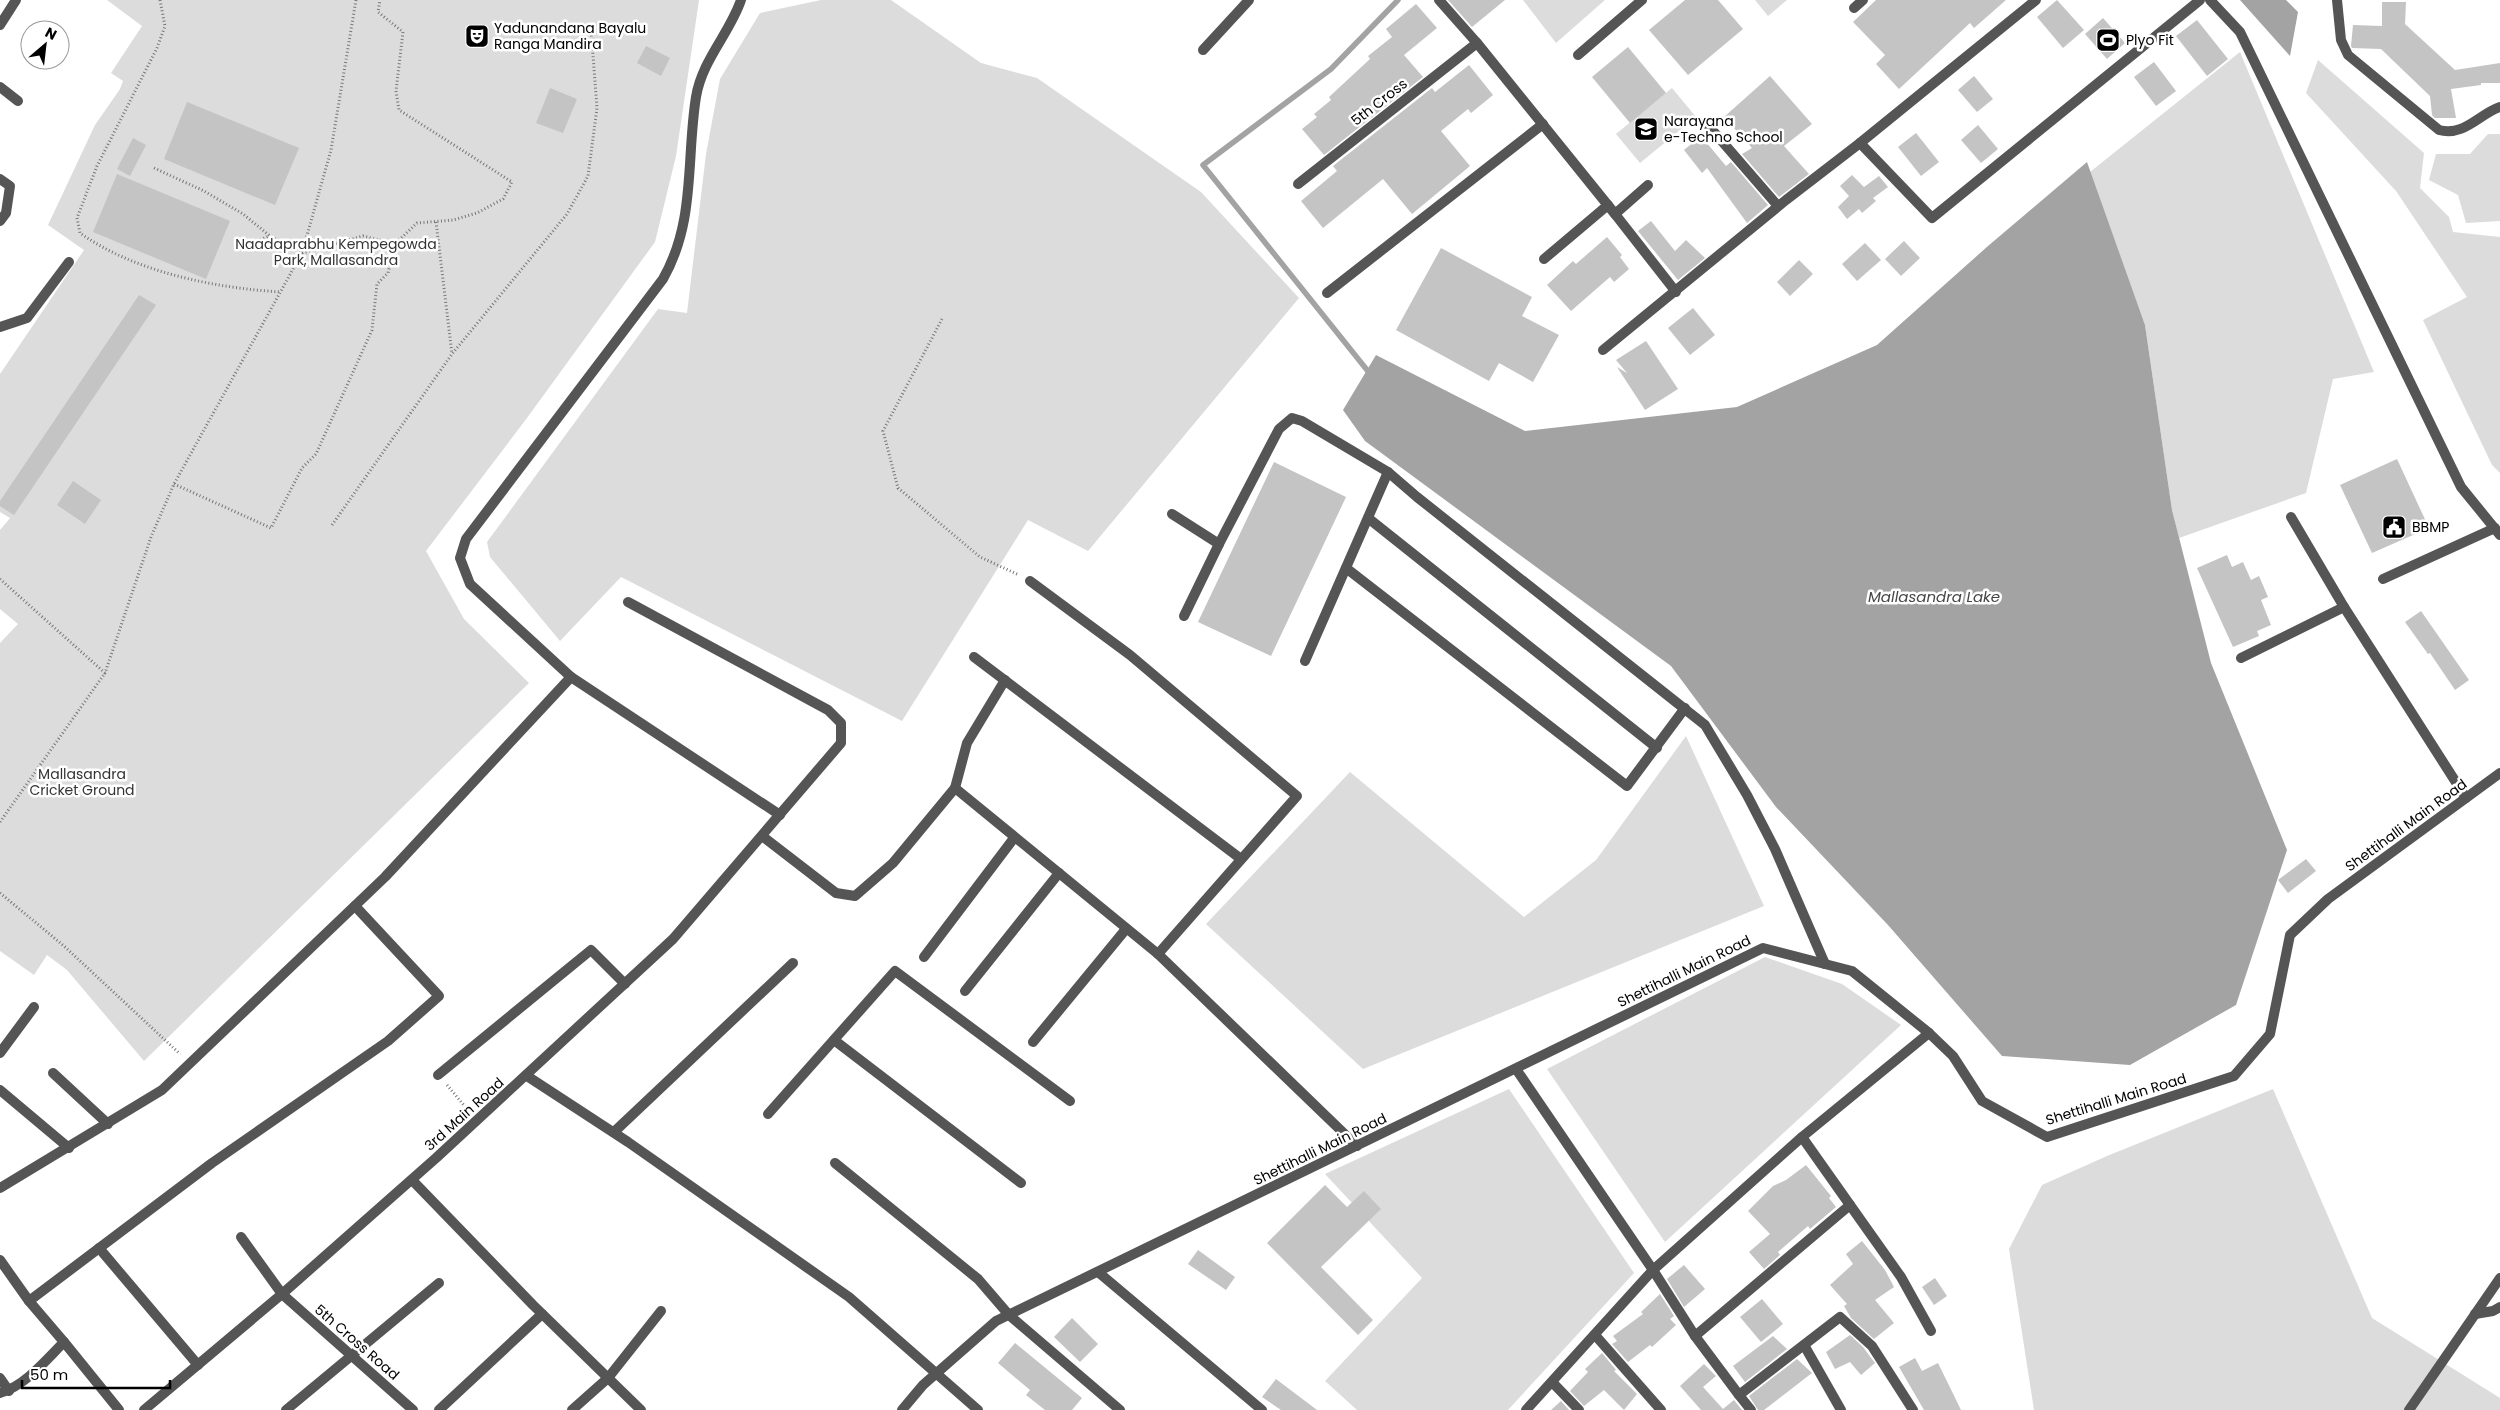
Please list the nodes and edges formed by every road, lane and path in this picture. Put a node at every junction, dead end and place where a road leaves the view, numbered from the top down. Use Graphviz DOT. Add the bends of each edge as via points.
graph roads {
  1 [pos="16,0"];
  2 [pos="160,0"];
  3 [pos="356,0"];
  4 [pos="380,0"];
  5 [pos="741,0"];
  6 [pos="1249,0"];
  7 [pos="1439,0"];
  8 [pos="1642,0"];
  9 [pos="1863,0"];
  10 [pos="2036,0"];
  11 [pos="2200,0"];
  12 [pos="2210,0"];
  13 [pos="2337,0"];
  14 [pos="1854,8"];
  15 [pos="0,25"];
  16 [pos="591,29"];
  17 [pos="1477,42"];
  18 [pos="1203,50"];
  19 [pos="1578,55"];
  20 [pos="0,87"];
  21 [pos="18,101"];
  22 [pos="2500,107"];
  23 [pos="1543,124"];
  24 [pos="1707,124"];
  25 [pos="1860,143"];
  26 [pos="154,168"];
  27 [pos="0,178"];
  28 [pos="1298,184"];
  29 [pos="1648,185"];
  30 [pos="1608,205"];
  31 [pos="1778,206"];
  32 [pos="1615,214"];
  33 [pos="0,221"];
  34 [pos="436,222"];
  35 [pos="270,236"];
  36 [pos="395,244"];
  37 [pos="237,248"];
  38 [pos="302,253"];
  39 [pos="1544,259"];
  40 [pos="69,262"];
  41 [pos="281,292"];
  42 [pos="1676,292"];
  43 [pos="1327,293"];
  44 [pos="942,319"];
  45 [pos="0,327"];
  46 [pos="1603,350"];
  47 [pos="452,354"];
  48 [pos="1388,472"];
  49 [pos="174,484"];
  50 [pos="1172,514"];
  51 [pos="2291,517"];
  52 [pos="1368,518"];
  53 [pos="332,525"];
  54 [pos="2497,532"];
  55 [pos="1219,544"];
  56 [pos="1346,568"];
  57 [pos="2383,579"];
  58 [pos="0,580"];
  59 [pos="1030,581"];
  60 [pos="628,602"];
  61 [pos="2344,607"];
  62 [pos="1184,616"];
  63 [pos="974,657"];
  64 [pos="2241,658"];
  65 [pos="1305,662"];
  66 [pos="105,673"];
  67 [pos="571,677"];
  68 [pos="1005,680"];
  69 [pos="1685,708"];
  70 [pos="1657,748"];
  71 [pos="2500,773"];
  72 [pos="955,788"];
  73 [pos="2466,798"];
  74 [pos="780,815"];
  75 [pos="0,822"];
  76 [pos="762,836"];
  77 [pos="1014,838"];
  78 [pos="1241,859"];
  79 [pos="1059,873"];
  80 [pos="0,893"];
  81 [pos="355,906"];
  82 [pos="1126,929"];
  83 [pos="1158,954"];
  84 [pos="924,957"];
  85 [pos="793,963"];
  86 [pos="1826,964"];
  87 [pos="625,984"];
  88 [pos="965,991"];
  89 [pos="34,1007"];
  90 [pos="1929,1033"];
  91 [pos="834,1040"];
  92 [pos="1033,1042"];
  93 [pos="0,1053"];
  94 [pos="190,1063"];
  95 [pos="1516,1068"];
  96 [pos="53,1073"];
  97 [pos="438,1075"];
  98 [pos="527,1076"];
  99 [pos="0,1090"];
  100 [pos="1070,1101"];
  101 [pos="768,1114"];
  102 [pos="477,1121"];
  103 [pos="108,1124"];
  104 [pos="614,1132"];
  105 [pos="1802,1137"];
  106 [pos="1357,1146"];
  107 [pos="69,1148"];
  108 [pos="835,1163"];
  109 [pos="412,1180"];
  110 [pos="1021,1183"];
  111 [pos="0,1188"];
  112 [pos="1850,1205"];
  113 [pos="241,1237"];
  114 [pos="98,1248"];
  115 [pos="0,1260"];
  116 [pos="1653,1270"];
  117 [pos="1098,1272"];
  118 [pos="2500,1278"];
  119 [pos="439,1283"];
  120 [pos="282,1294"];
  121 [pos="29,1301"];
  122 [pos="2500,1307"];
  123 [pos="661,1311"];
  124 [pos="542,1314"];
  125 [pos="2475,1314"];
  126 [pos="1008,1315"];
  127 [pos="1931,1331"];
  128 [pos="1595,1335"];
  129 [pos="1695,1336"];
  130 [pos="64,1342"];
  131 [pos="1804,1344"];
  132 [pos="352,1356"];
  133 [pos="198,1365"];
  134 [pos="937,1372"];
  135 [pos="0,1378"];
  136 [pos="608,1378"];
  137 [pos="1553,1383"];
  138 [pos="4,1392"];
  139 [pos="1739,1395"];
  140 [pos="119,1410"];
  141 [pos="144,1410"];
  142 [pos="286,1410"];
  143 [pos="413,1410"];
  144 [pos="439,1410"];
  145 [pos="572,1410"];
  146 [pos="641,1410"];
  147 [pos="902,1410"];
  148 [pos="978,1410"];
  149 [pos="1120,1410"];
  150 [pos="1262,1410"];
  151 [pos="1526,1410"];
  152 [pos="1578,1410"];
  153 [pos="1661,1410"];
  154 [pos="1750,1410"];
  155 [pos="1841,1410"];
  156 [pos="1913,1410"];
  157 [pos="2409,1410"];
  1 -- 15 [label="street"];
  2 -- 41 [label="path" via="165,26 160,41 97,166 77,218 80,233 123,257 178,276 215,286"];
  3 -- 38 [label="path" via="331,150"];
  4 -- 34 [label="path" via="378,12 403,32 396,92 399,110 512,182 503,199 477,213"];
  5 -- 67 [label="street" via="702,74 696,97 690,184 675,257 663,279 466,539 460,558 470,584"];
  6 -- 18 [label="street"];
  7 -- 17 [label="street"];
  8 -- 19 [label="street"];
  9 -- 14 [label="street"];
  10 -- 25 [label="street"];
  11 -- 25 [label="street" via="1932,218"];
  12 -- 54 [label="street" via="2240,32 2461,487"];
  13 -- 22 [label="street" via="2341,40 2348,55 2439,130 2449,133 2463,129"];
  16 -- 47 [label="path" via="597,108 588,176 567,214"];
  17 -- 23 [label="street"];
  17 -- 28 [label="street, 5th Cross"];
  20 -- 21 [label="street"];
  23 -- 30 [label="street"];
  23 -- 43 [label="street"];
  24 -- 31 [label="street"];
  25 -- 31 [label="street"];
  26 -- 35 [label="path" via="204,191 243,214"];
  27 -- 33 [label="street" via="10,186 6,213"];
  29 -- 32 [label="street"];
  30 -- 32 [label="street"];
  30 -- 39 [label="street"];
  31 -- 42 [label="street"];
  32 -- 42 [label="street"];
  34 -- 36 [label="path" via="417,223"];
  34 -- 47 [label="path"];
  35 -- 37 [label="path"];
  35 -- 38 [label="path"];
  36 -- 38 [label="path" via="363,236"];
  36 -- 49 [label="path" via="388,273 376,284 372,330 316,454 302,468 271,528"];
  38 -- 41 [label="path"];
  40 -- 45 [label="street" via="27,318"];
  41 -- 49 [label="path"];
  42 -- 46 [label="street"];
  44 -- 59 [label="path" via="883,431 898,488 980,557"];
  47 -- 53 [label="path"];
  48 -- 52 [label="street"];
  48 -- 55 [label="street" via="1292,418 1279,429"];
  48 -- 69 [label="street"];
  49 -- 66 [label="path" via="151,537"];
  50 -- 55 [label="street"];
  51 -- 61 [label="street"];
  52 -- 56 [label="street"];
  52 -- 70 [label="street"];
  54 -- 57 [label="street"];
  55 -- 62 [label="street"];
  56 -- 65 [label="street"];
  56 -- 70 [label="street" via="1627,786"];
  58 -- 66 [label="path"];
  59 -- 78 [label="street" via="1130,655 1297,796"];
  60 -- 74 [label="street, 3rd Main Road" via="828,710 841,723 841,743"];
  61 -- 64 [label="street"];
  61 -- 73 [label="street"];
  63 -- 68 [label="street"];
  66 -- 75 [label="path"];
  67 -- 74 [label="street"];
  67 -- 81 [label="street" via="421,840"];
  68 -- 72 [label="street" via="967,743"];
  68 -- 78 [label="street"];
  69 -- 70 [label="street"];
  69 -- 86 [label="street" via="1705,725 1746,795 1775,849"];
  71 -- 73 [label="street, Shettihalli Main Road"];
  72 -- 76 [label="street" via="893,863 855,896 836,893"];
  72 -- 77 [label="street"];
  73 -- 90 [label="street, Shettihalli Main Road" via="2328,899 2290,935 2270,1034 2234,1076 2047,1137 1982,1101 1953,1056"];
  74 -- 76 [label="street, 3rd Main Road"];
  76 -- 87 [label="street, 3rd Main Road" via="674,940"];
  77 -- 79 [label="street"];
  77 -- 84 [label="street"];
  78 -- 83 [label="street"];
  79 -- 82 [label="street"];
  79 -- 88 [label="street"];
  80 -- 94 [label="path" via="64,946"];
  81 -- 94 [label="street"];
  81 -- 114 [label="street" via="440,996 388,1041 212,1163"];
  82 -- 83 [label="street"];
  82 -- 92 [label="street"];
  83 -- 106 [label="street"];
  85 -- 104 [label="street"];
  86 -- 90 [label="street, Shettihalli Main Road" via="1852,971"];
  86 -- 95 [label="street, Shettihalli Main Road" via="1763,948"];
  87 -- 97 [label="street" via="591,950"];
  87 -- 98 [label="street, 3rd Main Road"];
  89 -- 93 [label="street"];
  90 -- 105 [label="street"];
  91 -- 100 [label="street" via="895,971"];
  91 -- 101 [label="street"];
  91 -- 110 [label="street"];
  94 -- 103 [label="street" via="162,1090"];
  95 -- 106 [label="street, Shettihalli Main Road"];
  95 -- 116 [label="street"];
  96 -- 103 [label="street"];
  97 -- 102 [label="path"];
  98 -- 102 [label="street, 3rd Main Road"];
  98 -- 104 [label="street"];
  99 -- 107 [label="street"];
  102 -- 109 [label="street, 3rd Main Road"];
  103 -- 107 [label="street"];
  104 -- 134 [label="street" via="849,1297"];
  105 -- 112 [label="street"];
  105 -- 116 [label="street"];
  106 -- 117 [label="street, Shettihalli Main Road"];
  107 -- 111 [label="street"];
  108 -- 126 [label="street" via="978,1279"];
  109 -- 120 [label="street, 3rd Main Road"];
  109 -- 124 [label="street"];
  112 -- 127 [label="street" via="1901,1277"];
  112 -- 129 [label="street"];
  113 -- 120 [label="street, 5th Cross Road"];
  114 -- 121 [label="street"];
  114 -- 133 [label="street"];
  115 -- 121 [label="street"];
  116 -- 128 [label="street"];
  116 -- 129 [label="street"];
  117 -- 126 [label="street, Shettihalli Main Road"];
  117 -- 150 [label="street"];
  118 -- 125 [label="street"];
  119 -- 132 [label="street"];
  120 -- 132 [label="street, 5th Cross Road"];
  120 -- 133 [label="street, 3rd Main Road"];
  121 -- 130 [label="street"];
  122 -- 125 [label="street"];
  123 -- 136 [label="street"];
  124 -- 136 [label="street"];
  124 -- 144 [label="street"];
  125 -- 157 [label="street"];
  126 -- 134 [label="street, Shettihalli Main Road" via="996,1321"];
  126 -- 149 [label="street"];
  128 -- 137 [label="street"];
  128 -- 153 [label="street"];
  129 -- 139 [label="street"];
  130 -- 138 [label="street" via="30,1375"];
  130 -- 140 [label="street"];
  131 -- 139 [label="street"];
  131 -- 155 [label="street"];
  131 -- 156 [label="street" via="1840,1317 1872,1346"];
  132 -- 142 [label="street"];
  132 -- 143 [label="street, 5th Cross Road"];
  133 -- 141 [label="street, 3rd Main Road"];
  134 -- 147 [label="street, Shettihalli Main Road"];
  134 -- 148 [label="street"];
  135 -- 138 [label="street"];
  136 -- 145 [label="street"];
  136 -- 146 [label="street"];
  137 -- 151 [label="street"];
  137 -- 152 [label="street"];
  139 -- 154 [label="street"];
}
